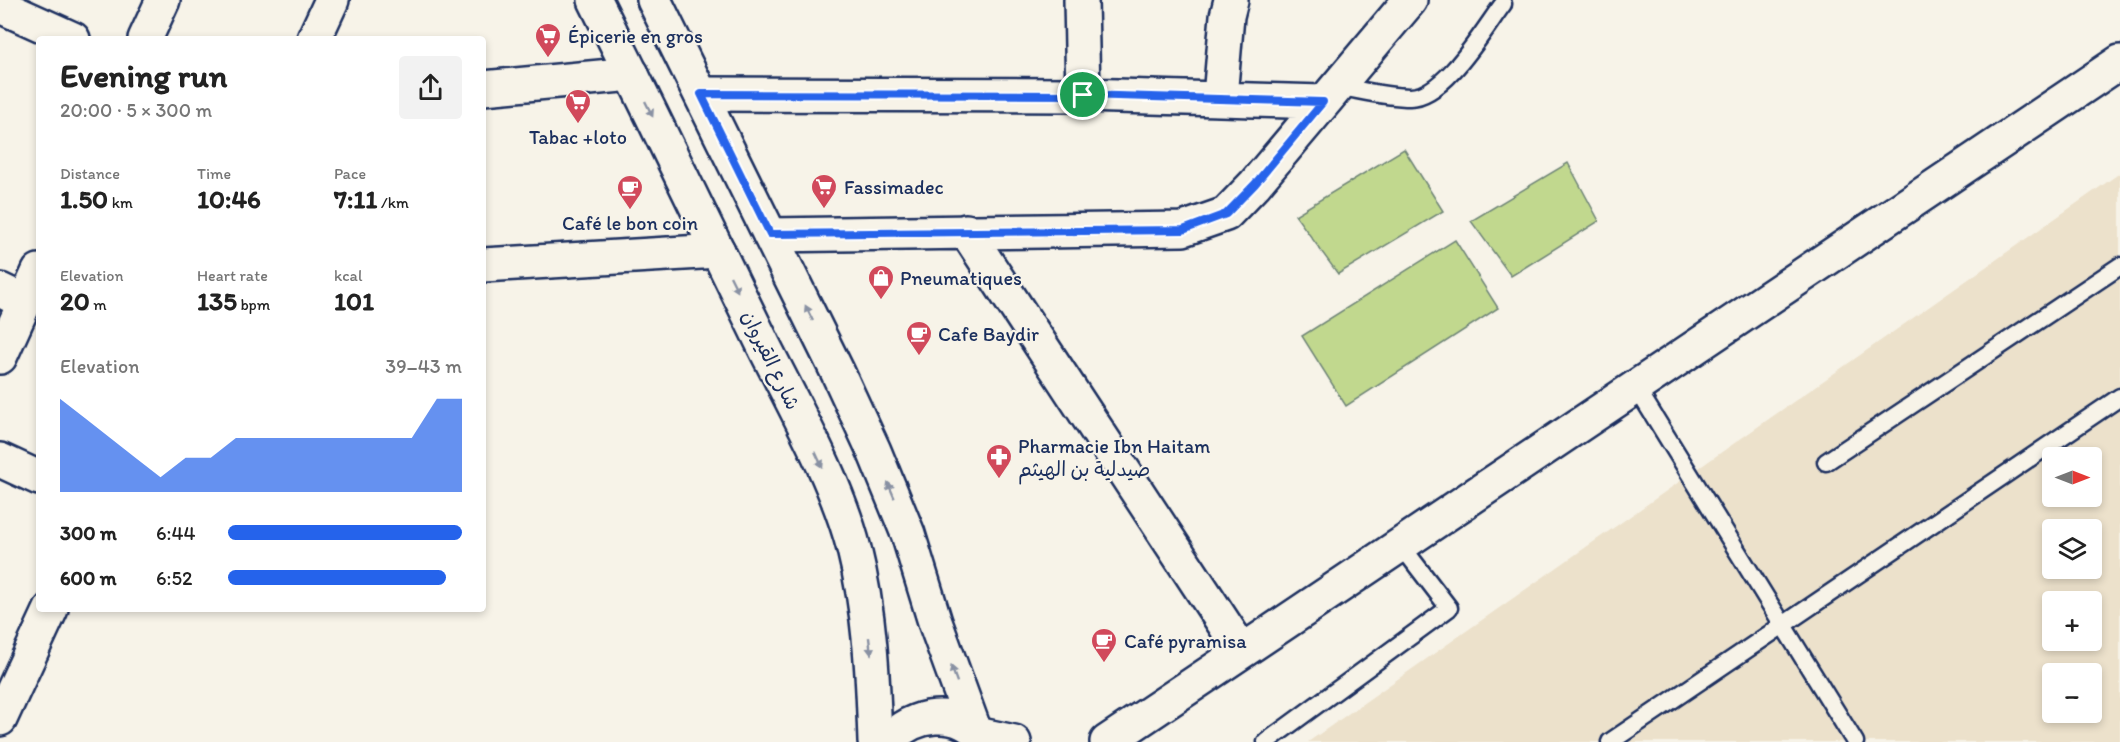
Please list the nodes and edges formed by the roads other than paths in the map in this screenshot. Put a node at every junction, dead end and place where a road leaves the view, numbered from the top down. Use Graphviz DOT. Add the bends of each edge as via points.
graph roads {
  1 [pos="163,0"];
  2 [pos="332,0"];
  3 [pos="595,0"];
  4 [pos="654,0"];
  5 [pos="1081,0"];
  6 [pos="1231,0"];
  7 [pos="1410,0"];
  8 [pos="1503,4"];
  9 [pos="0,6"];
  10 [pos="66,36"];
  11 [pos="146,36"];
  12 [pos="315,36"];
  13 [pos="2120,62"];
  14 [pos="632,75"];
  15 [pos="486,88"];
  16 [pos="701,94"];
  17 [pos="1330,94"];
  18 [pos="1083,95"];
  19 [pos="1220,97"];
  20 [pos="966,231"];
  21 [pos="770,234"];
  22 [pos="718,251"];
  23 [pos="486,265"];
  24 [pos="2120,266"];
  25 [pos="36,274"];
  26 [pos="12,296"];
  27 [pos="0,357"];
  28 [pos="1636,387"];
  29 [pos="2120,397"];
  30 [pos="0,460"];
  31 [pos="1826,462"];
  32 [pos="36,477"];
  33 [pos="1400,544"];
  34 [pos="50,612"];
  35 [pos="1783,624"];
  36 [pos="1242,651"];
  37 [pos="1,713"];
  38 [pos="980,735"];
  39 [pos="1113,737"];
  40 [pos="875,742"];
  41 [pos="887,742"];
  42 [pos="1014,742"];
  43 [pos="1087,742"];
  44 [pos="1266,742"];
  45 [pos="1610,742"];
  46 [pos="1855,742"];
  1 -- 11 [label="street"];
  2 -- 12 [label="street"];
  3 -- 14 [label="street, شارع القيروان"];
  4 -- 16 [label="street"];
  5 -- 18 [label="street"];
  6 -- 19 [label="street"];
  7 -- 17 [label="street"];
  8 -- 17 [label="lane" via="1460,63 1431,90 1412,97"];
  9 -- 10 [label="street"];
  13 -- 28 [label="street"];
  14 -- 15 [label="street"];
  14 -- 22 [label="street, شارع القيروان, one-way"];
  16 -- 18 [label="street"];
  16 -- 21 [label="street"];
  17 -- 19 [label="street"];
  17 -- 20 [label="street" via="1226,214 1183,230"];
  18 -- 19 [label="street"];
  20 -- 21 [label="street"];
  20 -- 36 [label="street"];
  38 -- 21 [label="street, one-way" via="893,494"];
  22 -- 23 [label="street"];
  22 -- 40 [label="street, شارع القيروان, one-way" via="840,506 854,547 873,669"];
  24 -- 31 [label="lane"];
  25 -- 26 [label="street"];
  26 -- 27 [label="street"];
  28 -- 33 [label="street"];
  28 -- 35 [label="lane"];
  29 -- 35 [label="lane"];
  30 -- 32 [label="street"];
  33 -- 36 [label="street"];
  33 -- 44 [label="lane" via="1449,608"];
  34 -- 37 [label="street"];
  35 -- 45 [label="lane"];
  35 -- 46 [label="lane"];
  36 -- 39 [label="street"];
  38 -- 41 [label="street" via="952,718 927,718 904,726"];
  38 -- 42 [label="street"];
  39 -- 43 [label="street"];
}
